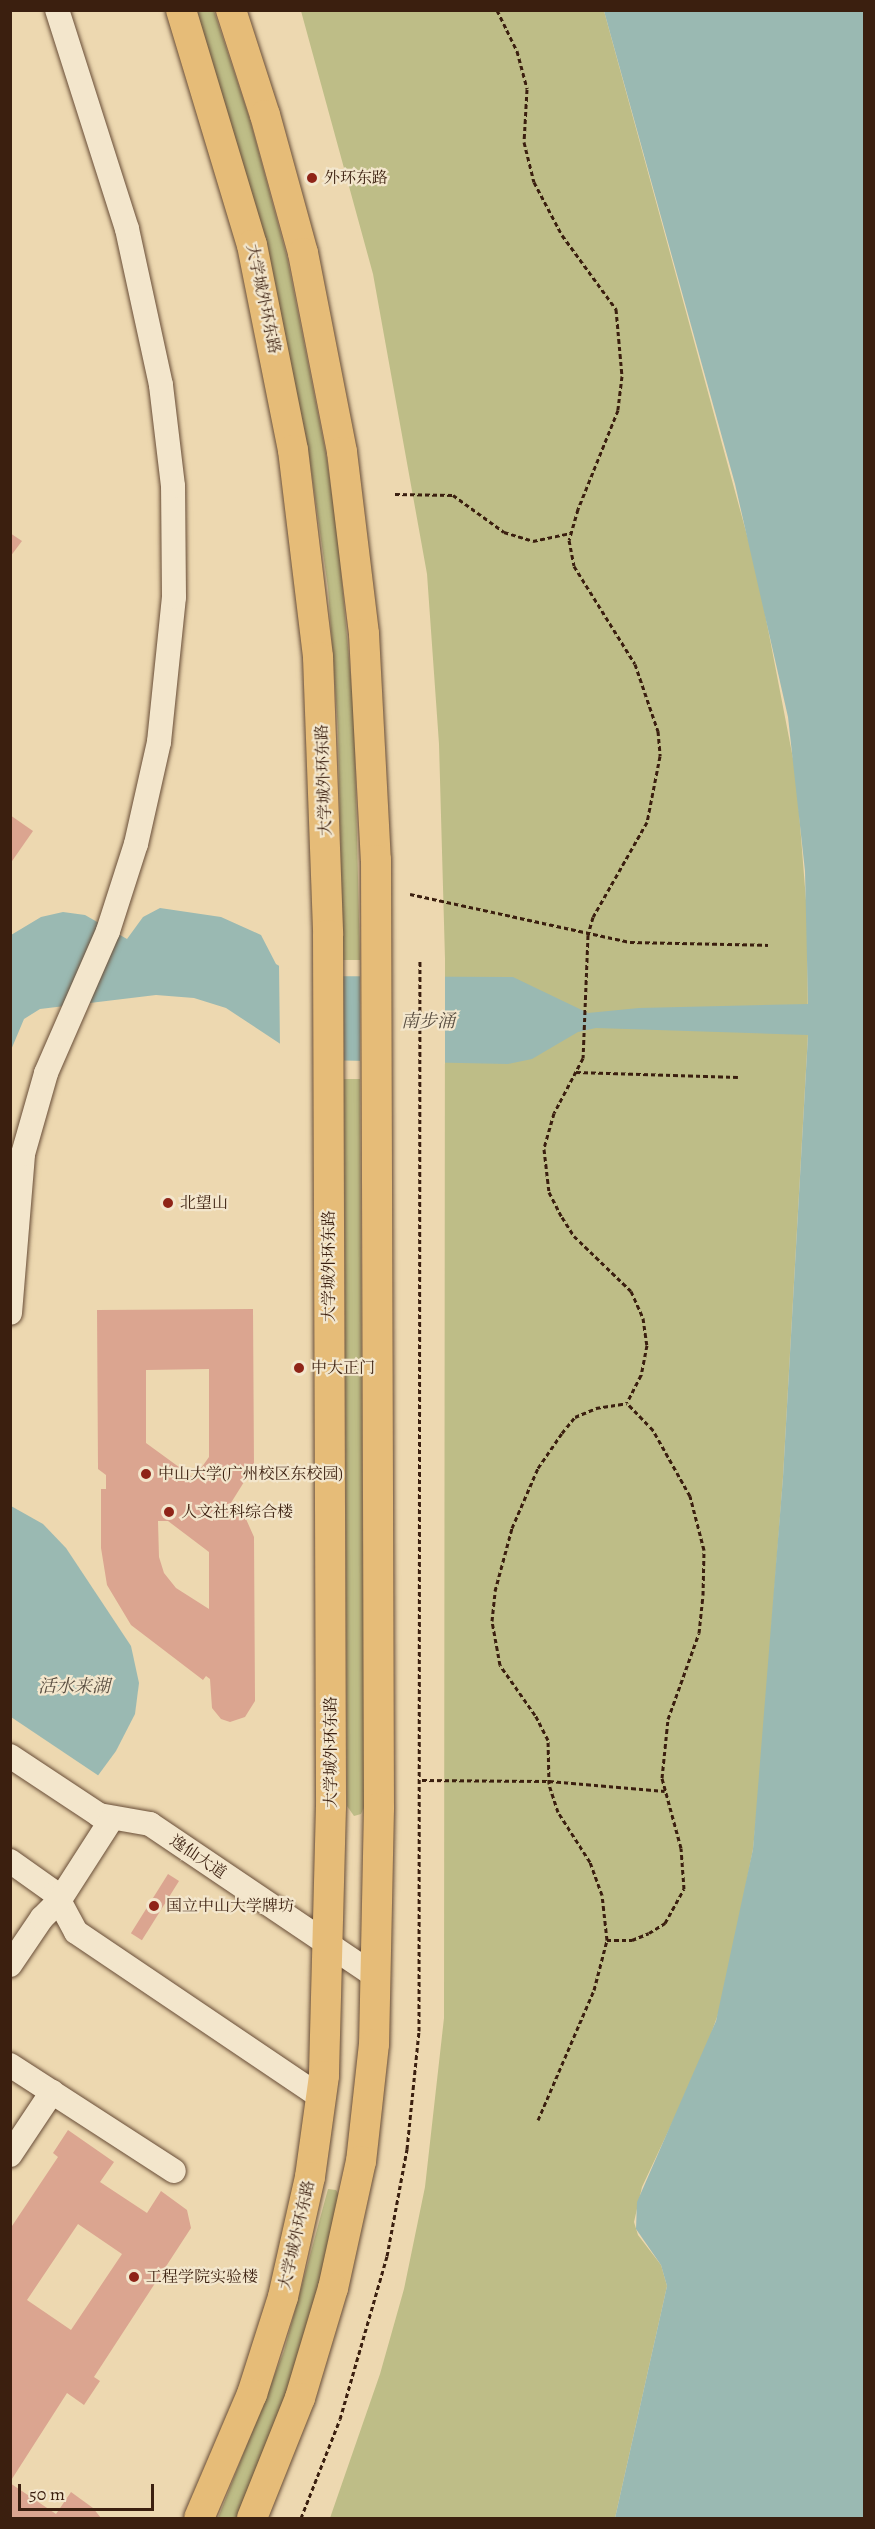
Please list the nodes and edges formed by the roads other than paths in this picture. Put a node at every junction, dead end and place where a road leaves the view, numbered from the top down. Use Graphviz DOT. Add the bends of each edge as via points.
graph roads {
  1 [pos="57,10"];
  2 [pos="181,10"];
  3 [pos="231,10"];
  4 [pos="10,1313"];
  5 [pos="10,1756"];
  6 [pos="111,1820"];
  7 [pos="10,1861"];
  8 [pos="59,1901"];
  9 [pos="330,1946"];
  10 [pos="10,1965"];
  11 [pos="377,1977"];
  12 [pos="10,2065"];
  13 [pos="52,2092"];
  14 [pos="322,2098"];
  15 [pos="10,2155"];
  16 [pos="174,2171"];
  17 [pos="199,2518"];
  18 [pos="252,2518"];
  1 -- 4 [label="lane" via="100,135 132,248 161,384 173,486 174,597 166,692 143,814 108,931 46,1073 22,1154"];
  2 -- 9 [label="main road, 大学城外环东路" via="252,245 295,461 312,590 323,730 329,1079"];
  3 -- 11 [label="main road" via="303,253 342,452 370,712 377,1079"];
  5 -- 6 [label="lane, 逸仙大道" via="83,1806"];
  6 -- 8 [label="lane"];
  6 -- 9 [label="lane, 逸仙大道" via="136,1819 150,1824"];
  7 -- 8 [label="lane" via="52,1889"];
  8 -- 10 [label="lane" via="42,1918"];
  8 -- 14 [label="lane" via="76,1932"];
  9 -- 11 [label="lane, 逸仙大道"];
  9 -- 14 [label="main road, 大学城外环东路"];
  11 -- 18 [label="main road" via="368,2108 342,2252 300,2398"];
  12 -- 13 [label="lane"];
  13 -- 15 [label="lane"];
  13 -- 16 [label="lane"];
  14 -- 17 [label="main road, 大学城外环东路" via="305,2202 283,2297 252,2394"];
}
